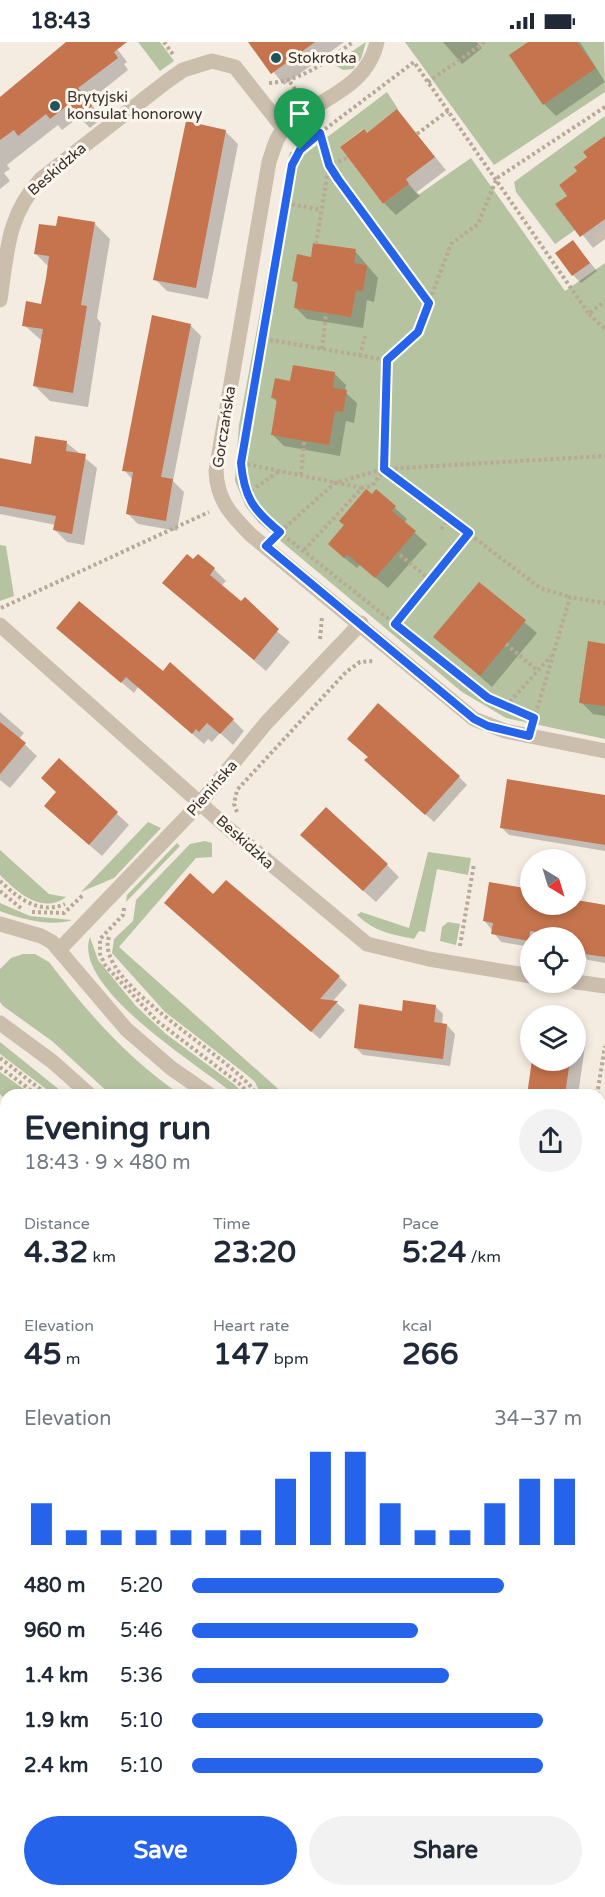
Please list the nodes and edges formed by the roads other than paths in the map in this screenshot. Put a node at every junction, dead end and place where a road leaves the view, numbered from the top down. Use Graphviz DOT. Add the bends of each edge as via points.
graph roads {
  1 [pos="377,42"];
  2 [pos="284,129"];
  3 [pos="0,300"];
  4 [pos="361,623"];
  5 [pos="0,625"];
  6 [pos="605,751"];
  7 [pos="201,801"];
  8 [pos="0,924"];
  9 [pos="21,932"];
  10 [pos="0,939"];
  11 [pos="59,950"];
  12 [pos="520,974"];
  13 [pos="586,983"];
  14 [pos="605,986"];
  15 [pos="0,1023"];
  16 [pos="83,1089"];
  17 [pos="201,1089"];
  1 -- 2 [label="street" via="368,68"];
  2 -- 3 [label="street, Beskidzka" via="235,67 212,61 183,70 41,179 25,196 13,224"];
  2 -- 4 [label="street, Gorczańska" via="269,162 216,471 217,489 234,519"];
  4 -- 6 [label="street, Gorczańska" via="474,719 488,726"];
  4 -- 7 [label="street, Pienińska" via="267,722"];
  5 -- 7 [label="street, Beskidzka"];
  7 -- 11 [label="street, Pienińska"];
  7 -- 12 [label="street, Beskidzka" via="237,836 367,944"];
  8 -- 9 [label="street"];
  9 -- 10 [label="street"];
  9 -- 11 [label="street" via="47,939"];
  11 -- 17 [label="street" via="126,1029"];
  13 -- 14 [label="street"];
  15 -- 16 [label="street"];
}
